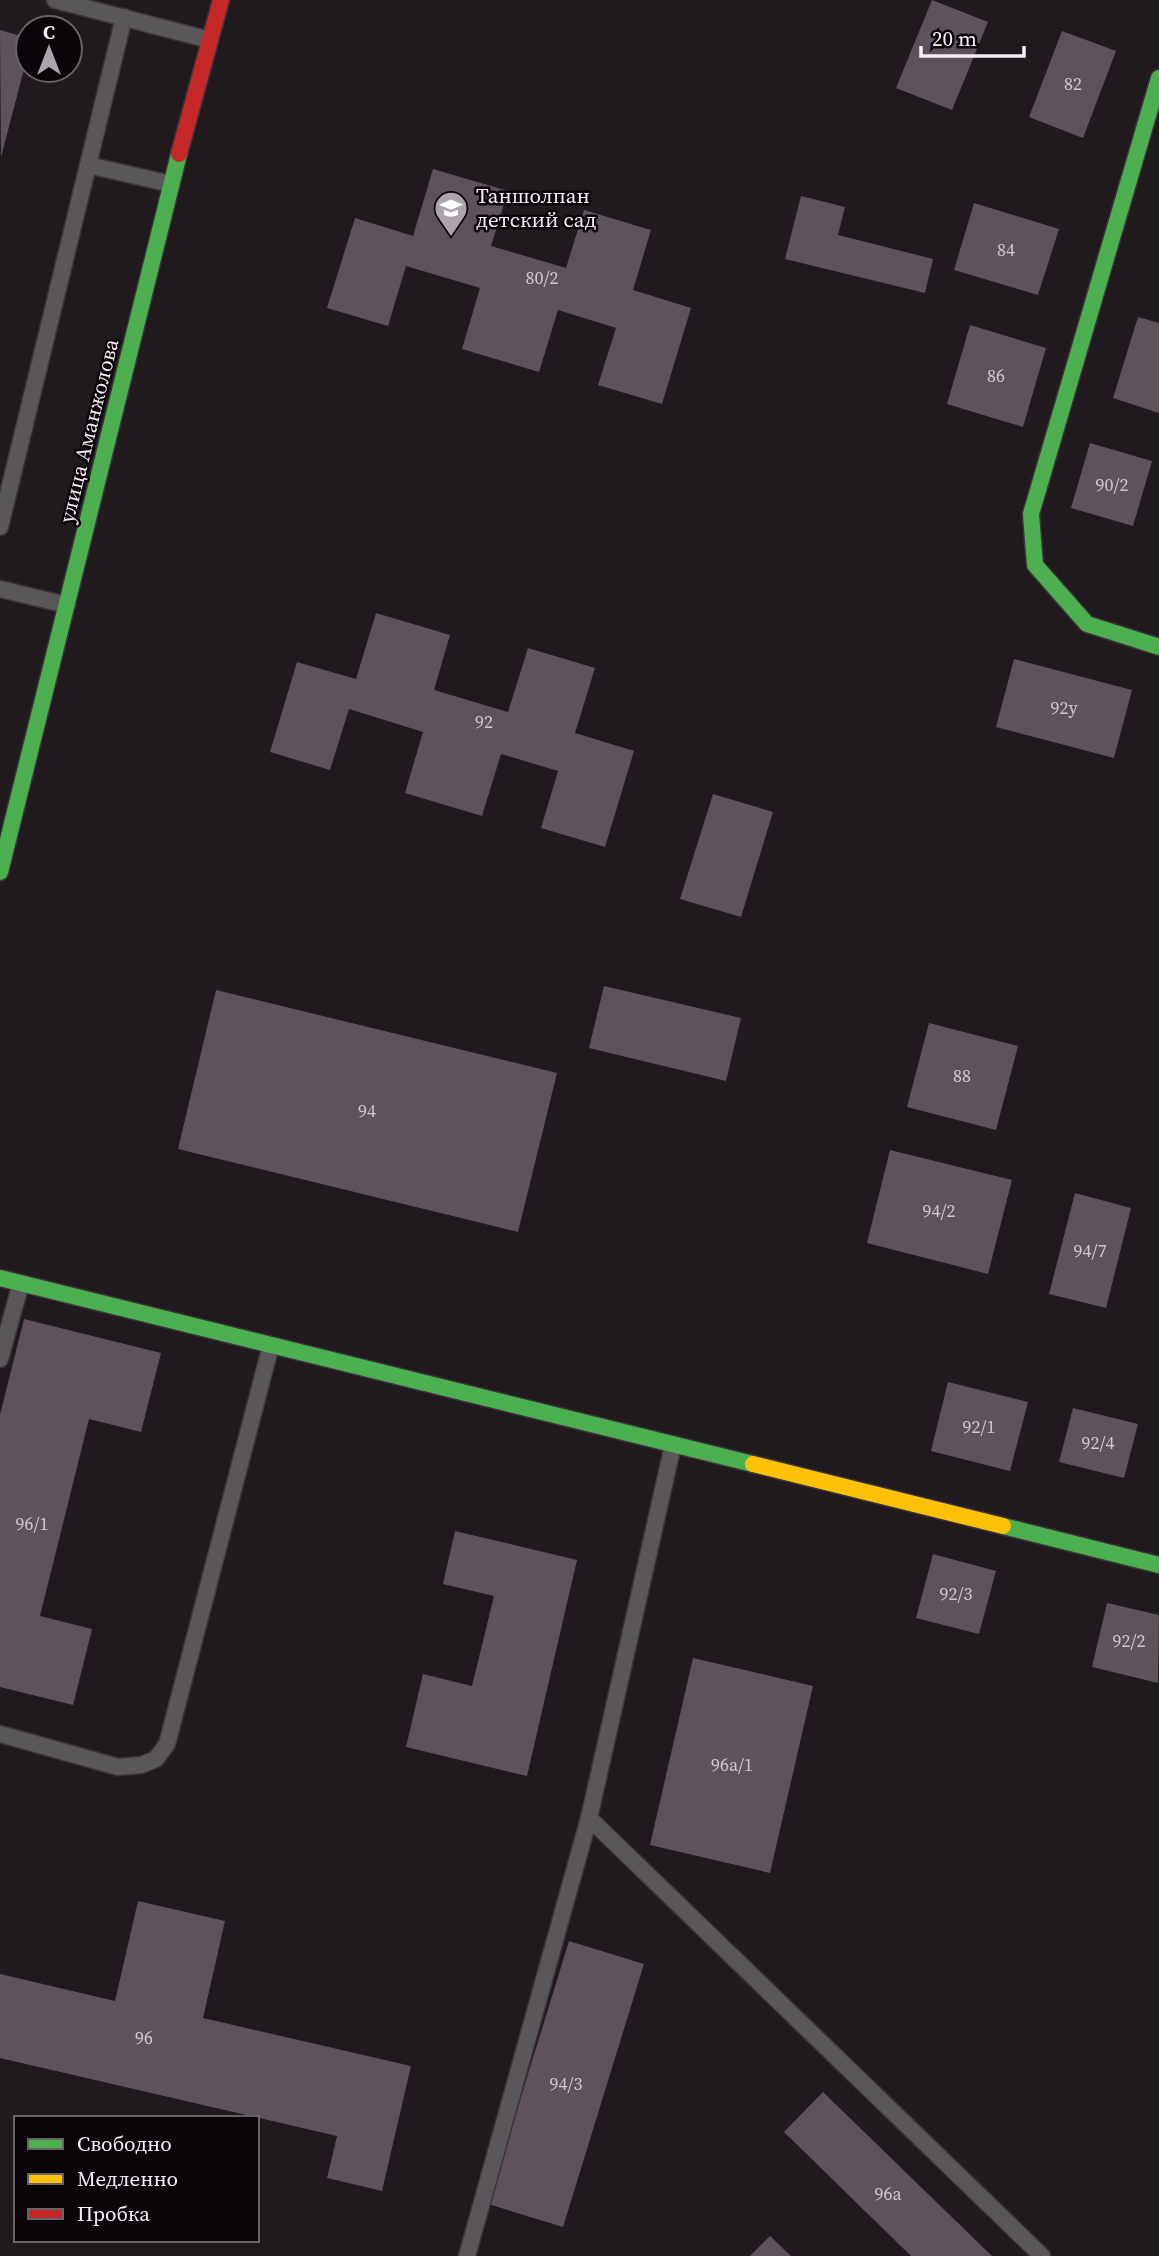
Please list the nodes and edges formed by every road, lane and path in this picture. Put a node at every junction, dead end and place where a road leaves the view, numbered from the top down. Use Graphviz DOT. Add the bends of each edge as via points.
graph roads {
  1 [pos="55,0"];
  2 [pos="221,0"];
  3 [pos="124,17"];
  4 [pos="210,40"];
  5 [pos="1159,78"];
  6 [pos="88,165"];
  7 [pos="171,184"];
  8 [pos="0,527"];
  9 [pos="0,589"];
  10 [pos="66,605"];
  11 [pos="1159,647"];
  12 [pos="0,872"];
  13 [pos="0,1278"];
  14 [pos="21,1283"];
  15 [pos="271,1345"];
  16 [pos="0,1359"];
  17 [pos="673,1444"];
  18 [pos="1159,1565"];
  19 [pos="0,1734"];
  20 [pos="589,1818"];
  21 [pos="467,2256"];
  22 [pos="1042,2256"];
  1 -- 3 [label="lane"];
  2 -- 4 [label="street, улица Аманжолова"];
  3 -- 4 [label="lane"];
  3 -- 6 [label="lane"];
  4 -- 7 [label="street, улица Аманжолова"];
  5 -- 11 [label="street" via="1031,514 1035,565 1087,624"];
  6 -- 7 [label="lane"];
  6 -- 8 [label="lane"];
  7 -- 10 [label="street, улица Аманжолова"];
  9 -- 10 [label="lane"];
  10 -- 12 [label="street, улица Аманжолова"];
  13 -- 14 [label="street"];
  14 -- 15 [label="street"];
  14 -- 16 [label="lane"];
  15 -- 17 [label="street"];
  15 -- 19 [label="lane" via="167,1744 156,1759 118,1768"];
  17 -- 18 [label="street"];
  17 -- 20 [label="lane"];
  20 -- 21 [label="lane"];
  20 -- 22 [label="lane"];
}
